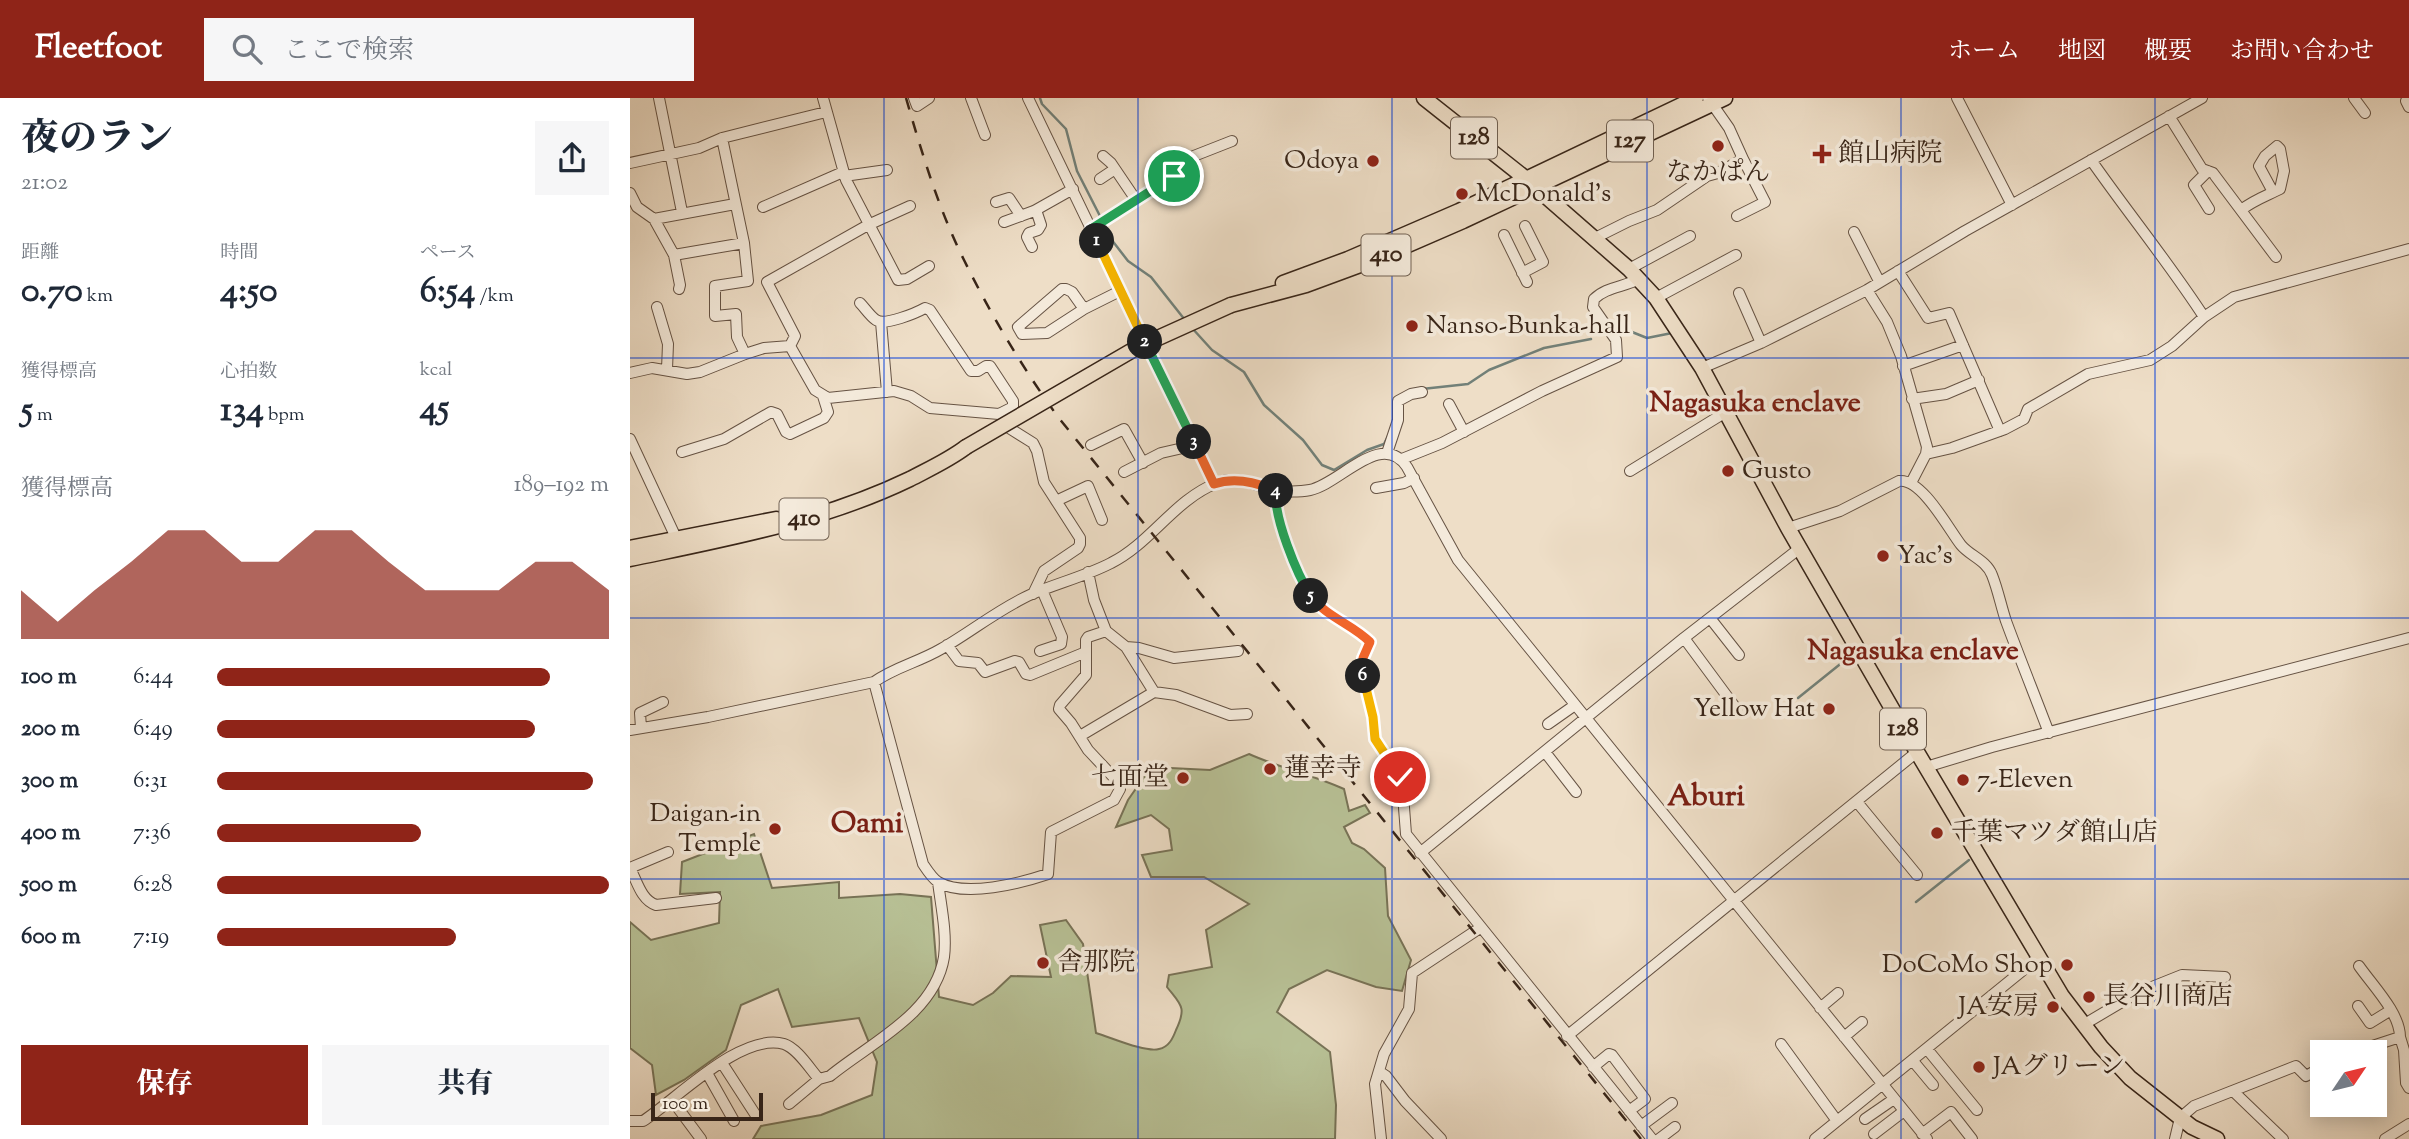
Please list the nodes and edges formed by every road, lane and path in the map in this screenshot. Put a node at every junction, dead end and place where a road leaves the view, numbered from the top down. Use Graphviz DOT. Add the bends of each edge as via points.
graph roads {
  1 [pos="659,98"];
  2 [pos="822,98"];
  3 [pos="914,98"];
  4 [pos="929,98"];
  5 [pos="971,98"];
  6 [pos="1028,98"];
  7 [pos="1424,98"];
  8 [pos="1696,98"];
  9 [pos="1957,98"];
  10 [pos="2202,98"];
  11 [pos="2354,98"];
  12 [pos="1715,100"];
  13 [pos="826,112"];
  14 [pos="2365,113"];
  15 [pos="2169,117"];
  16 [pos="985,135"];
  17 [pos="722,138"];
  18 [pos="1232,141"];
  19 [pos="669,155"];
  20 [pos="1103,156"];
  21 [pos="1743,159"];
  22 [pos="2091,160"];
  23 [pos="630,163"];
  24 [pos="1115,169"];
  25 [pos="887,170"];
  26 [pos="2208,171"];
  27 [pos="843,174"];
  28 [pos="1100,179"];
  29 [pos="1530,183"];
  30 [pos="1073,190"];
  31 [pos="2273,192"];
  32 [pos="630,193"];
  33 [pos="1136,200"];
  34 [pos="996,202"];
  35 [pos="735,204"];
  36 [pos="2012,205"];
  37 [pos="910,206"];
  38 [pos="763,207"];
  39 [pos="2209,209"];
  40 [pos="1036,210"];
  41 [pos="2241,210"];
  42 [pos="641,211"];
  43 [pos="682,212"];
  44 [pos="630,215"];
  45 [pos="1021,216"];
  46 [pos="1737,216"];
  47 [pos="654,219"];
  48 [pos="1004,222"];
  49 [pos="1099,224"];
  50 [pos="868,225"];
  51 [pos="1525,226"];
  52 [pos="1854,232"];
  53 [pos="1504,235"];
  54 [pos="1690,236"];
  55 [pos="1594,239"];
  56 [pos="744,243"];
  57 [pos="1032,247"];
  58 [pos="2409,248"];
  59 [pos="674,255"];
  60 [pos="1736,255"];
  61 [pos="2276,257"];
  62 [pos="929,267"];
  63 [pos="1898,271"];
  64 [pos="1634,274"];
  65 [pos="1879,281"];
  66 [pos="679,289"];
  67 [pos="1867,290"];
  68 [pos="1121,291"];
  69 [pos="1739,293"];
  70 [pos="1656,298"];
  71 [pos="860,303"];
  72 [pos="657,307"];
  73 [pos="1084,309"];
  74 [pos="2204,317"];
  75 [pos="881,322"];
  76 [pos="1761,343"];
  77 [pos="1963,345"];
  78 [pos="790,346"];
  79 [pos="746,354"];
  80 [pos="1903,366"];
  81 [pos="1702,368"];
  82 [pos="667,369"];
  83 [pos="630,373"];
  84 [pos="1979,380"];
  85 [pos="887,392"];
  86 [pos="1422,392"];
  87 [pos="823,396"];
  88 [pos="1912,399"];
  89 [pos="1449,404"];
  90 [pos="1726,412"];
  91 [pos="999,414"];
  92 [pos="2000,431"];
  93 [pos="1464,432"];
  94 [pos="630,439"];
  95 [pos="1091,445"];
  96 [pos="1196,445"];
  97 [pos="682,452"];
  98 [pos="1387,453"];
  99 [pos="633,454"];
  100 [pos="1926,454"];
  101 [pos="1402,459"];
  102 [pos="1143,463"];
  103 [pos="1630,471"];
  104 [pos="1124,472"];
  105 [pos="1414,478"];
  106 [pos="1912,483"];
  107 [pos="1214,484"];
  108 [pos="1377,488"];
  109 [pos="1276,491"];
  110 [pos="1056,501"];
  111 [pos="1102,520"];
  112 [pos="1788,528"];
  113 [pos="679,544"];
  114 [pos="630,548"];
  115 [pos="1800,548"];
  116 [pos="630,559"];
  117 [pos="1088,572"];
  118 [pos="1038,592"];
  119 [pos="1710,618"];
  120 [pos="1106,631"];
  121 [pos="1684,638"];
  122 [pos="2409,638"];
  123 [pos="947,645"];
  124 [pos="1126,647"];
  125 [pos="1040,651"];
  126 [pos="1238,651"];
  127 [pos="1086,652"];
  128 [pos="1739,656"];
  129 [pos="874,682"];
  130 [pos="1154,692"];
  131 [pos="663,702"];
  132 [pos="1575,705"];
  133 [pos="1738,710"];
  134 [pos="1247,714"];
  135 [pos="1586,719"];
  136 [pos="1548,724"];
  137 [pos="636,729"];
  138 [pos="2049,733"];
  139 [pos="1080,736"];
  140 [pos="1545,752"];
  141 [pos="1917,752"];
  142 [pos="1926,767"];
  143 [pos="1576,792"];
  144 [pos="1857,802"];
  145 [pos="668,852"];
  146 [pos="1420,853"];
  147 [pos="630,868"];
  148 [pos="1917,875"];
  149 [pos="938,882"];
  150 [pos="716,898"];
  151 [pos="1734,901"];
  152 [pos="1480,928"];
  153 [pos="2038,958"];
  154 [pos="2359,966"];
  155 [pos="2225,977"];
  156 [pos="1838,993"];
  157 [pos="2358,1006"];
  158 [pos="1820,1007"];
  159 [pos="2391,1010"];
  160 [pos="1862,1022"];
  161 [pos="2084,1025"];
  162 [pos="1567,1036"];
  163 [pos="1844,1037"];
  164 [pos="2400,1037"];
  165 [pos="2387,1041"];
  166 [pos="1781,1044"];
  167 [pos="1927,1049"];
  168 [pos="1913,1060"];
  169 [pos="722,1063"];
  170 [pos="1593,1067"];
  171 [pos="1380,1072"];
  172 [pos="707,1073"];
  173 [pos="2310,1074"];
  174 [pos="819,1079"];
  175 [pos="1882,1084"];
  176 [pos="1933,1085"];
  177 [pos="2409,1088"];
  178 [pos="2233,1091"];
  179 [pos="1894,1098"];
  180 [pos="672,1100"];
  181 [pos="1672,1103"];
  182 [pos="789,1104"];
  183 [pos="1977,1110"];
  184 [pos="1629,1111"];
  185 [pos="1903,1111"];
  186 [pos="755,1114"];
  187 [pos="2180,1118"];
  188 [pos="1865,1119"];
  189 [pos="630,1121"];
  190 [pos="734,1121"];
  191 [pos="1837,1121"];
  192 [pos="2409,1124"];
  193 [pos="1641,1126"];
  194 [pos="1675,1127"];
  195 [pos="1874,1134"];
  196 [pos="1925,1137"];
  197 [pos="701,1139"];
  198 [pos="1381,1139"];
  199 [pos="1441,1139"];
  200 [pos="1652,1139"];
  201 [pos="1659,1139"];
  202 [pos="1815,1139"];
  203 [pos="1972,1139"];
  204 [pos="2175,1139"];
  205 [pos="2217,1139"];
  206 [pos="2283,1139"];
  207 [pos="2385,1139"];
  1 -- 19 [label="street"];
  2 -- 13 [label="street"];
  3 -- 4 [label="street" via="917,107"];
  5 -- 16 [label="street"];
  6 -- 30 [label="street"];
  7 -- 29 [label="highway, 128"];
  8 -- 29 [label="highway, 127"];
  9 -- 36 [label="street"];
  10 -- 15 [label="street"];
  11 -- 14 [label="street"];
  12 -- 21 [label="street"];
  12 -- 29 [label="highway, 127"];
  13 -- 17 [label="street"];
  13 -- 27 [label="street"];
  15 -- 22 [label="street"];
  15 -- 26 [label="street" via="2202,169"];
  17 -- 19 [label="street"];
  17 -- 35 [label="street"];
  18 -- 33 [label="street" via="1181,161 1175,165 1174,176"];
  19 -- 23 [label="street"];
  19 -- 43 [label="street"];
  20 -- 24 [label="street"];
  21 -- 46 [label="street" via="1765,202"];
  21 -- 55 [label="street" via="1707,176 1657,211"];
  22 -- 36 [label="street"];
  22 -- 74 [label="street"];
  24 -- 28 [label="street"];
  24 -- 33 [label="street"];
  25 -- 27 [label="street"];
  26 -- 39 [label="street" via="2194,185"];
  26 -- 41 [label="street"];
  27 -- 38 [label="street"];
  27 -- 50 [label="street"];
  29 -- 55 [label="highway, 128"];
  29 -- 113 [label="highway, 410, bridge" via="1138,347 906,481 769,530"];
  30 -- 40 [label="street"];
  30 -- 49 [label="street"];
  31 -- 41 [label="street"];
  32 -- 42 [label="street"];
  33 -- 49 [label="street"];
  34 -- 45 [label="street" via="1013,200"];
  35 -- 43 [label="street"];
  35 -- 56 [label="street"];
  36 -- 63 [label="street"];
  37 -- 50 [label="street"];
  40 -- 45 [label="street"];
  40 -- 57 [label="street" via="1041,225 1027,237"];
  41 -- 61 [label="street"];
  42 -- 44 [label="street"];
  42 -- 47 [label="street"];
  43 -- 47 [label="street"];
  45 -- 48 [label="street"];
  47 -- 59 [label="street"];
  49 -- 68 [label="street"];
  50 -- 62 [label="street" via="898,280"];
  50 -- 78 [label="street" via="767,282 795,336"];
  51 -- 53 [label="street" via="1543,262 1525,277"];
  52 -- 65 [label="street"];
  54 -- 64 [label="street"];
  55 -- 64 [label="highway, 128"];
  56 -- 59 [label="street"];
  56 -- 79 [label="street" via="748,281 715,286 714,300 715,316 736,314 737,337"];
  58 -- 74 [label="street" via="2234,297"];
  59 -- 66 [label="street"];
  60 -- 70 [label="street"];
  63 -- 65 [label="street"];
  63 -- 77 [label="street" via="1928,318 1949,313"];
  64 -- 70 [label="highway, 128"];
  64 -- 93 [label="street" via="1628,285 1601,292 1594,299 1593,307 1616,340 1617,357"];
  65 -- 67 [label="street"];
  67 -- 76 [label="street"];
  67 -- 80 [label="street" via="1887,322"];
  68 -- 73 [label="street"];
  68 -- 96 [label="street"];
  69 -- 76 [label="street"];
  70 -- 81 [label="highway, 128"];
  71 -- 75 [label="street"];
  72 -- 82 [label="street" via="668,344"];
  73 -- 73 [label="street" via="1047,332 1022,334 1017,327 1062,289 1072,292"];
  74 -- 92 [label="street" via="2150,360 2088,374"];
  75 -- 85 [label="street"];
  75 -- 91 [label="street" via="930,310 971,371 990,366 1013,401 1013,407"];
  76 -- 81 [label="street"];
  77 -- 80 [label="street"];
  77 -- 84 [label="street"];
  78 -- 79 [label="street"];
  78 -- 87 [label="street"];
  79 -- 82 [label="street" via="700,372"];
  80 -- 88 [label="street"];
  81 -- 90 [label="highway, 128"];
  82 -- 83 [label="street"];
  84 -- 88 [label="street" via="1946,394"];
  84 -- 92 [label="street"];
  85 -- 87 [label="street"];
  85 -- 91 [label="street" via="911,396 930,408"];
  86 -- 98 [label="street" via="1398,401 1398,420"];
  87 -- 97 [label="street" via="828,412 824,418 790,433 771,412 724,439"];
  88 -- 100 [label="street"];
  89 -- 93 [label="street"];
  90 -- 103 [label="street"];
  90 -- 112 [label="highway, 128"];
  91 -- 110 [label="street" via="1009,428 1037,449 1044,482"];
  92 -- 100 [label="street"];
  93 -- 101 [label="street"];
  94 -- 99 [label="street"];
  95 -- 102 [label="street" via="1124,429"];
  96 -- 102 [label="street" via="1161,453"];
  96 -- 107 [label="street"];
  98 -- 101 [label="street"];
  98 -- 109 [label="street" via="1367,457 1328,484 1310,490"];
  99 -- 113 [label="street"];
  100 -- 106 [label="street"];
  101 -- 105 [label="street"];
  102 -- 104 [label="street"];
  105 -- 108 [label="street"];
  105 -- 132 [label="street" via="1458,560"];
  106 -- 112 [label="street" via="1899,481 1829,515"];
  106 -- 138 [label="street" via="1938,510 1962,547 1992,573"];
  107 -- 109 [label="street" via="1244,481"];
  107 -- 117 [label="street" via="1136,546"];
  109 -- 146 [label="street" via="1282,529 1306,587 1319,606 1370,642 1363,658 1363,677 1375,739 1402,781 1406,834"];
  110 -- 111 [label="street" via="1088,486"];
  110 -- 118 [label="street" via="1080,544 1044,571"];
  112 -- 115 [label="highway, 128"];
  113 -- 114 [label="highway, 410"];
  113 -- 116 [label="highway, 410"];
  115 -- 119 [label="street"];
  115 -- 141 [label="highway, 128"];
  117 -- 118 [label="street"];
  117 -- 120 [label="street"];
  118 -- 123 [label="street"];
  118 -- 125 [label="street" via="1062,637 1061,644"];
  119 -- 121 [label="street"];
  119 -- 128 [label="street"];
  120 -- 124 [label="street"];
  120 -- 127 [label="street" via="1088,637"];
  121 -- 133 [label="street"];
  121 -- 135 [label="street"];
  122 -- 138 [label="street"];
  123 -- 127 [label="street" via="959,661 978,663 985,672 1014,661 1030,675"];
  123 -- 129 [label="street"];
  124 -- 126 [label="street" via="1174,658"];
  124 -- 130 [label="street"];
  127 -- 139 [label="street" via="1086,676 1059,709"];
  129 -- 137 [label="street"];
  129 -- 149 [label="street" via="923,864"];
  130 -- 134 [label="street" via="1176,695 1230,715"];
  130 -- 139 [label="street"];
  131 -- 137 [label="street" via="640,713"];
  132 -- 135 [label="street"];
  132 -- 136 [label="street"];
  135 -- 140 [label="street"];
  135 -- 151 [label="street"];
  138 -- 142 [label="street"];
  139 -- 149 [label="street" via="1120,789 1114,800 1051,832 1048,874 988,889"];
  140 -- 143 [label="street"];
  140 -- 146 [label="street"];
  141 -- 142 [label="highway, 128"];
  141 -- 144 [label="street"];
  142 -- 153 [label="highway, 128"];
  144 -- 148 [label="street"];
  144 -- 151 [label="street"];
  145 -- 147 [label="street"];
  146 -- 152 [label="street"];
  147 -- 150 [label="street" via="650,903"];
  149 -- 174 [label="street" via="944,957 929,995 905,1019 830,1076"];
  151 -- 158 [label="street"];
  151 -- 162 [label="street"];
  152 -- 162 [label="street"];
  152 -- 171 [label="street" via="1412,973 1409,1009 1384,1054"];
  153 -- 161 [label="highway, 128"];
  153 -- 167 [label="street"];
  154 -- 159 [label="street"];
  155 -- 161 [label="street" via="2182,975 2137,993"];
  156 -- 158 [label="street"];
  157 -- 159 [label="street" via="2370,1023"];
  158 -- 163 [label="street"];
  159 -- 164 [label="street"];
  160 -- 163 [label="street"];
  161 -- 187 [label="highway, 128" via="2130,1077"];
  162 -- 170 [label="street"];
  163 -- 175 [label="street"];
  164 -- 165 [label="street"];
  164 -- 177 [label="street"];
  166 -- 191 [label="street"];
  167 -- 168 [label="street"];
  167 -- 183 [label="street"];
  168 -- 175 [label="street"];
  168 -- 176 [label="street"];
  169 -- 172 [label="street"];
  169 -- 174 [label="street" via="758,1045 785,1044"];
  169 -- 186 [label="street"];
  170 -- 184 [label="street"];
  170 -- 184 [label="street" via="1612,1055 1645,1099"];
  171 -- 198 [label="street" via="1374,1094"];
  171 -- 199 [label="street"];
  172 -- 180 [label="street"];
  172 -- 190 [label="street"];
  173 -- 178 [label="street" via="2306,1076 2296,1066"];
  174 -- 182 [label="street"];
  175 -- 179 [label="street"];
  175 -- 191 [label="street"];
  178 -- 187 [label="street" via="2194,1106"];
  178 -- 206 [label="street"];
  179 -- 185 [label="street"];
  179 -- 188 [label="street"];
  180 -- 189 [label="street" via="643,1121"];
  180 -- 197 [label="street"];
  181 -- 193 [label="street"];
  184 -- 193 [label="street"];
  185 -- 195 [label="street"];
  185 -- 196 [label="street"];
  187 -- 204 [label="street"];
  187 -- 205 [label="highway, 128"];
  191 -- 202 [label="street"];
  192 -- 207 [label="street"];
  193 -- 200 [label="street"];
  194 -- 201 [label="street"];
  196 -- 203 [label="street" via="1951,1112"];
}
